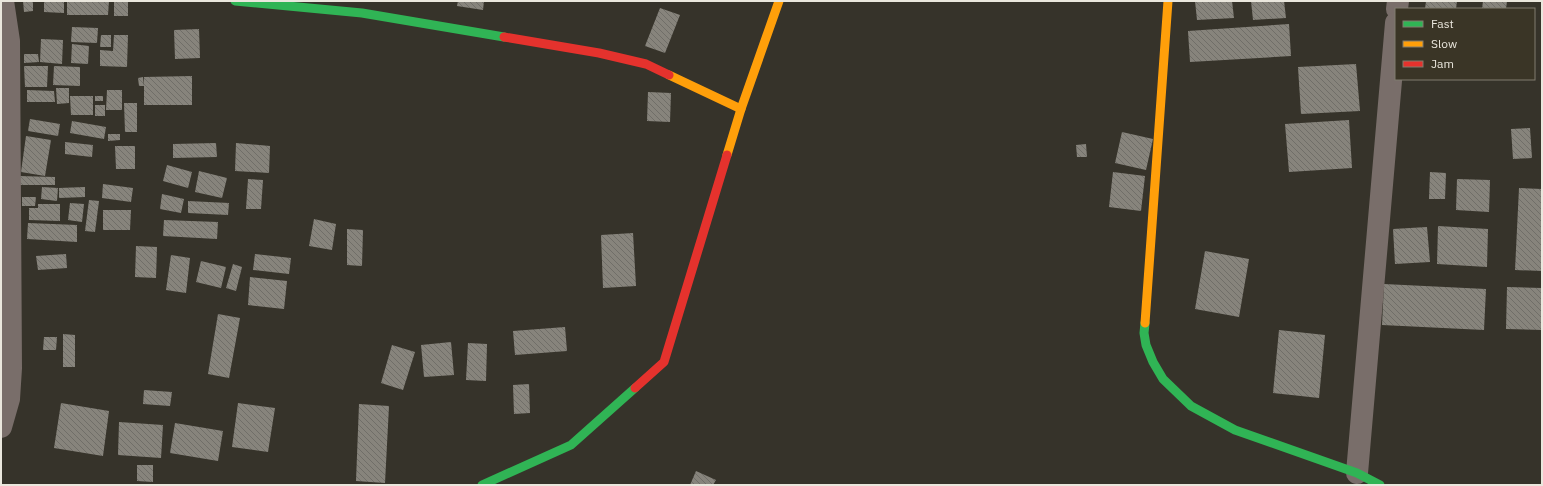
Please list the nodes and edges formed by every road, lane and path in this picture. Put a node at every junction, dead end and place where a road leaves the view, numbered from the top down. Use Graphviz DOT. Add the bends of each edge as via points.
graph roads {
  1 [pos="3,1"];
  2 [pos="235,1"];
  3 [pos="779,1"];
  4 [pos="1168,1"];
  5 [pos="1395,35"];
  6 [pos="741,109"];
  7 [pos="6,367"];
  8 [pos="1,427"];
  9 [pos="1357,473"];
  10 [pos="482,485"];
  11 [pos="1380,485"];
  1 -- 7 [label="street" via="9,41"];
  2 -- 6 [label="street" via="362,14 599,53 646,64"];
  3 -- 6 [label="street"];
  4 -- 9 [label="street" via="1144,334 1146,345 1163,378 1191,406 1235,430"];
  5 -- 9 [label="street"];
  6 -- 10 [label="street" via="664,362 571,445"];
  7 -- 8 [label="street" via="9,399"];
  9 -- 11 [label="street"];
}
